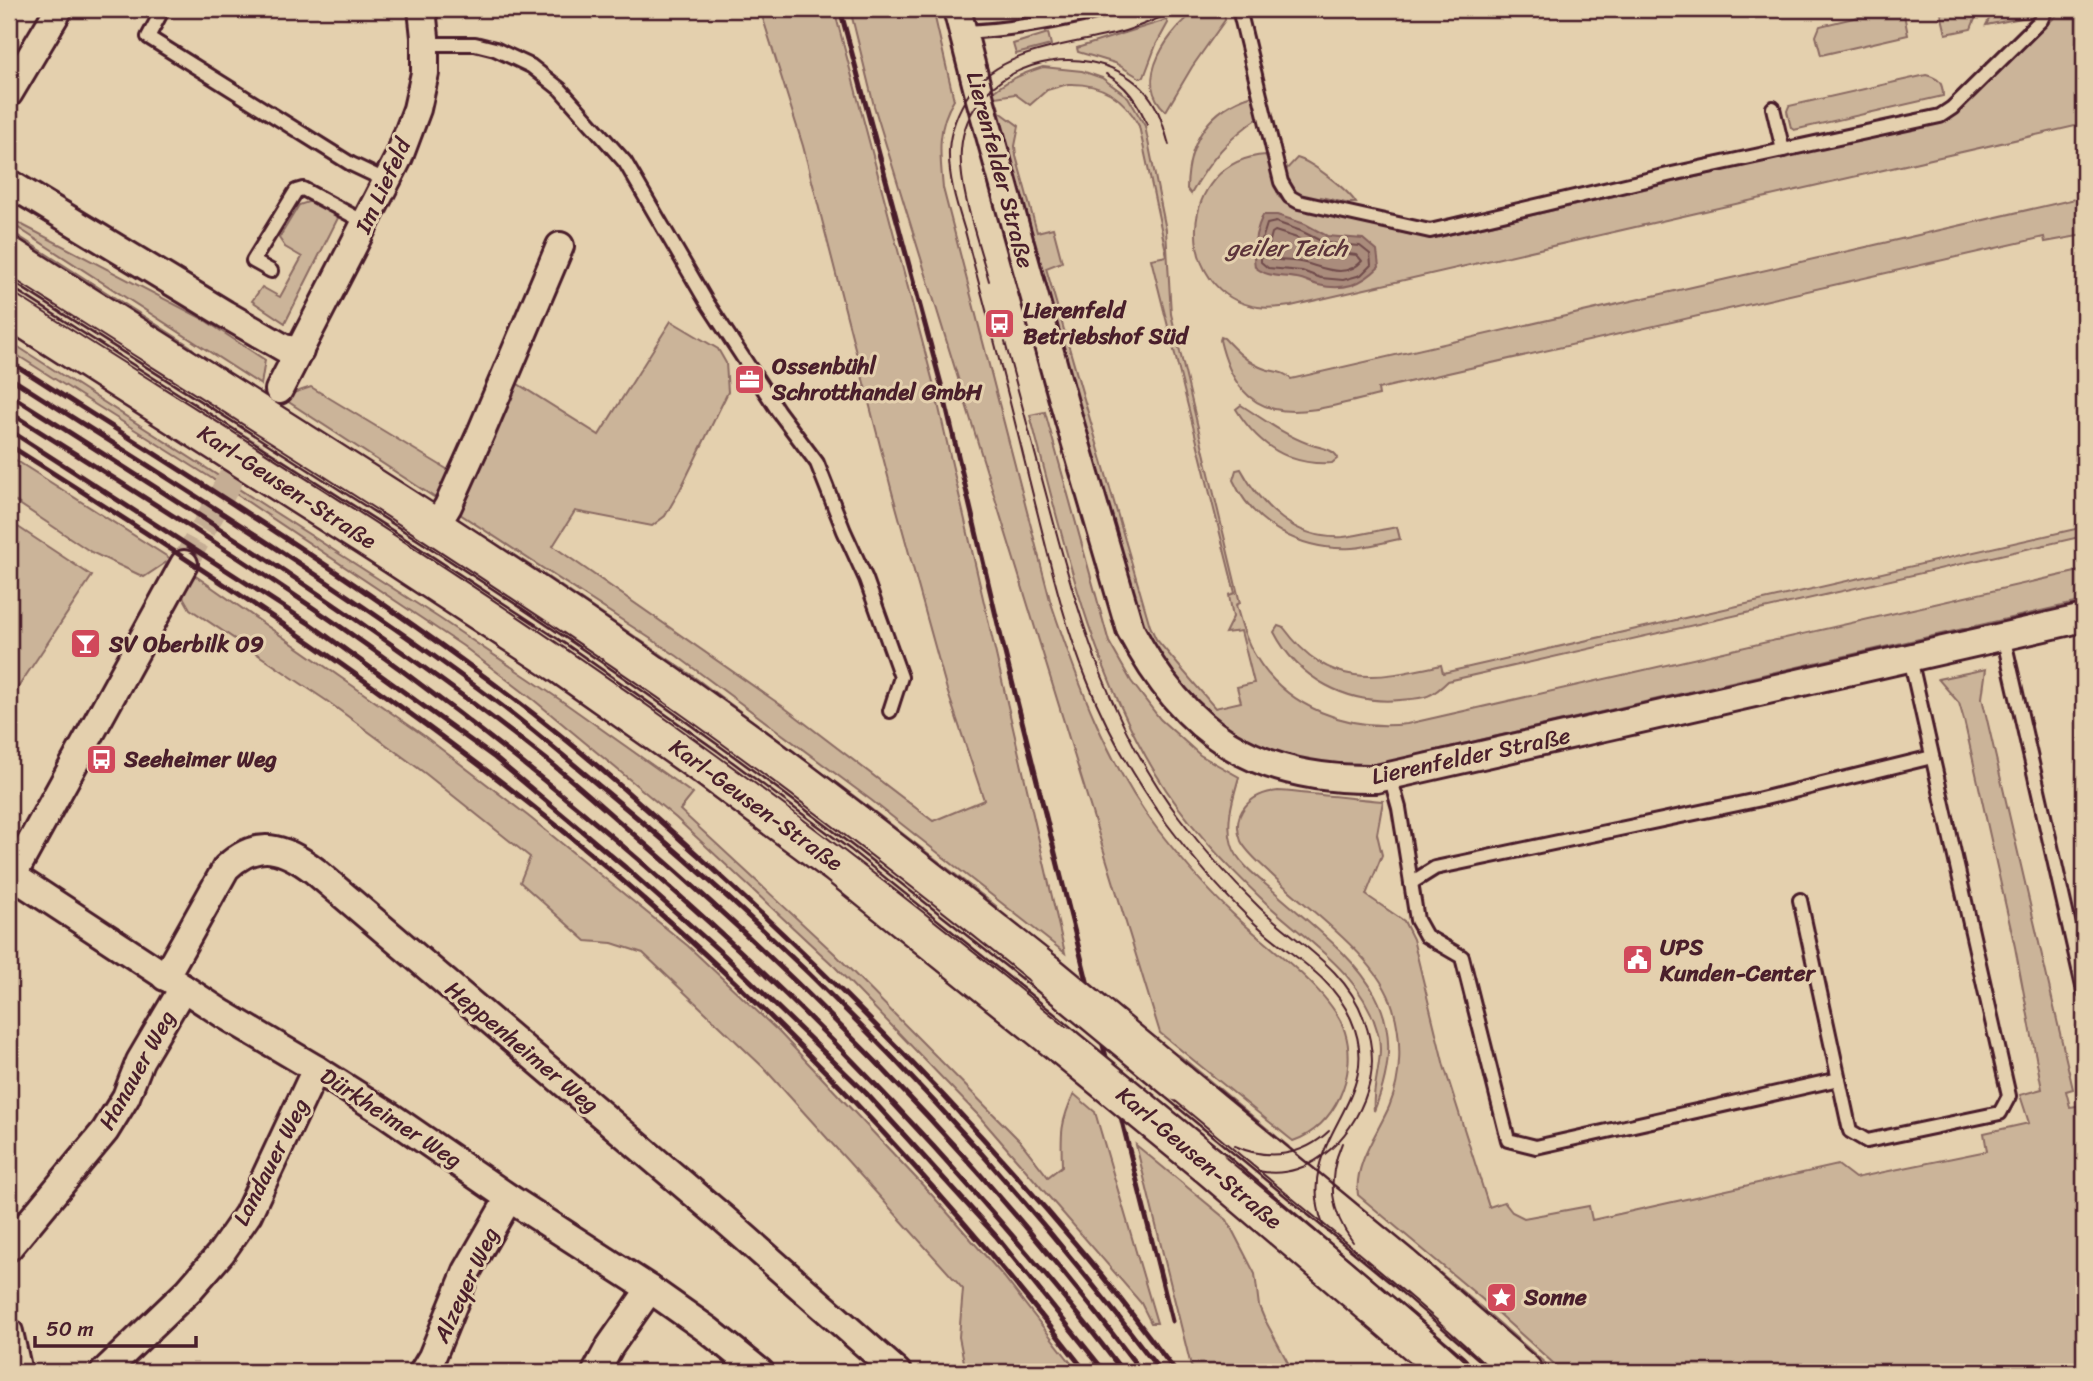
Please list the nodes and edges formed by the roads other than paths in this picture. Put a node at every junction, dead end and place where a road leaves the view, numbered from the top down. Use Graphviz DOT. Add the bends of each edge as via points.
graph roads {
  1 [pos="60,9"];
  2 [pos="163,9"];
  3 [pos="1108,9"];
  4 [pos="1239,9"];
  5 [pos="2046,9"];
  6 [pos="427,10"];
  7 [pos="960,20"];
  8 [pos="425,44"];
  9 [pos="9,93"];
  10 [pos="1773,108"];
  11 [pos="1783,150"];
  12 [pos="387,181"];
  13 [pos="9,183"];
  14 [pos="366,223"];
  15 [pos="560,246"];
  16 [pos="9,256"];
  17 [pos="271,271"];
  18 [pos="9,309"];
  19 [pos="300,351"];
  20 [pos="279,390"];
  21 [pos="434,529"];
  22 [pos="184,564"];
  23 [pos="2084,618"];
  24 [pos="2003,636"];
  25 [pos="1910,658"];
  26 [pos="890,711"];
  27 [pos="1931,757"];
  28 [pos="1390,776"];
  29 [pos="13,868"];
  30 [pos="1411,883"];
  31 [pos="1800,900"];
  32 [pos="174,982"];
  33 [pos="2084,991"];
  34 [pos="317,1069"];
  35 [pos="1839,1079"];
  36 [pos="509,1198"];
  37 [pos="9,1247"];
  38 [pos="650,1289"];
  39 [pos="9,1332"];
  40 [pos="18,1372"];
  41 [pos="104,1372"];
  42 [pos="423,1372"];
  43 [pos="596,1372"];
  44 [pos="760,1372"];
  45 [pos="897,1372"];
  46 [pos="1451,1372"];
  47 [pos="1523,1372"];
  1 -- 9 [label="street"];
  2 -- 12 [label="lane" via="148,37 351,164"];
  3 -- 7 [label="lane" via="999,31"];
  4 -- 11 [label="lane" via="1284,190 1312,206 1430,232"];
  5 -- 11 [label="lane" via="2041,20 1940,117"];
  6 -- 8 [label="street, Im Liefeld"];
  7 -- 28 [label="street, Lierenfelder Straße" via="1119,598 1143,654 1181,707 1209,732 1257,759 1331,778"];
  8 -- 12 [label="street, Im Liefeld" via="425,73 417,109"];
  8 -- 26 [label="lane" via="475,44 531,66 560,89 625,162 706,301 817,463 901,677"];
  10 -- 11 [label="lane"];
  12 -- 14 [label="street, Im Liefeld"];
  13 -- 19 [label="street" via="225,314 284,348"];
  14 -- 17 [label="lane" via="303,189 296,191 253,261"];
  14 -- 19 [label="street, Im Liefeld"];
  15 -- 21 [label="street" via="480,435"];
  16 -- 21 [label="main road, Karl-Geusen-Straße"];
  18 -- 46 [label="main road, Karl-Geusen-Straße, bridge" via="557,662 706,767 838,865 1063,1046"];
  19 -- 20 [label="street, Im Liefeld"];
  21 -- 47 [label="main road, Karl-Geusen-Straße, bridge" via="710,714 860,827 1046,973"];
  22 -- 29 [label="street"];
  23 -- 24 [label="street, Lierenfelder Straße"];
  24 -- 25 [label="street, Lierenfelder Straße"];
  24 -- 33 [label="lane"];
  25 -- 27 [label="lane"];
  25 -- 28 [label="street, Lierenfelder Straße"];
  27 -- 30 [label="lane" via="1757,800 1435,868"];
  27 -- 35 [label="lane" via="2009,1096 2000,1114 1867,1141 1850,1130"];
  28 -- 30 [label="lane"];
  29 -- 32 [label="street, Dürkheimer Weg"];
  30 -- 35 [label="lane" via="1417,920 1426,936 1462,957 1508,1140 1536,1147"];
  31 -- 35 [label="lane"];
  32 -- 34 [label="street, Dürkheimer Weg"];
  32 -- 37 [label="street, Hanauer Weg" via="126,1097 105,1131"];
  32 -- 45 [label="street, Heppenheimer Weg" via="218,880 231,863 261,848 290,853 692,1192"];
  34 -- 36 [label="street, Dürkheimer Weg"];
  34 -- 41 [label="street, Landauer Weg" via="248,1214 221,1253"];
  36 -- 38 [label="street, Dürkheimer Weg"];
  36 -- 42 [label="street, Alzeyer Weg" via="467,1271"];
  38 -- 43 [label="street"];
  38 -- 44 [label="street, Dürkheimer Weg"];
  39 -- 40 [label="street"];
}
